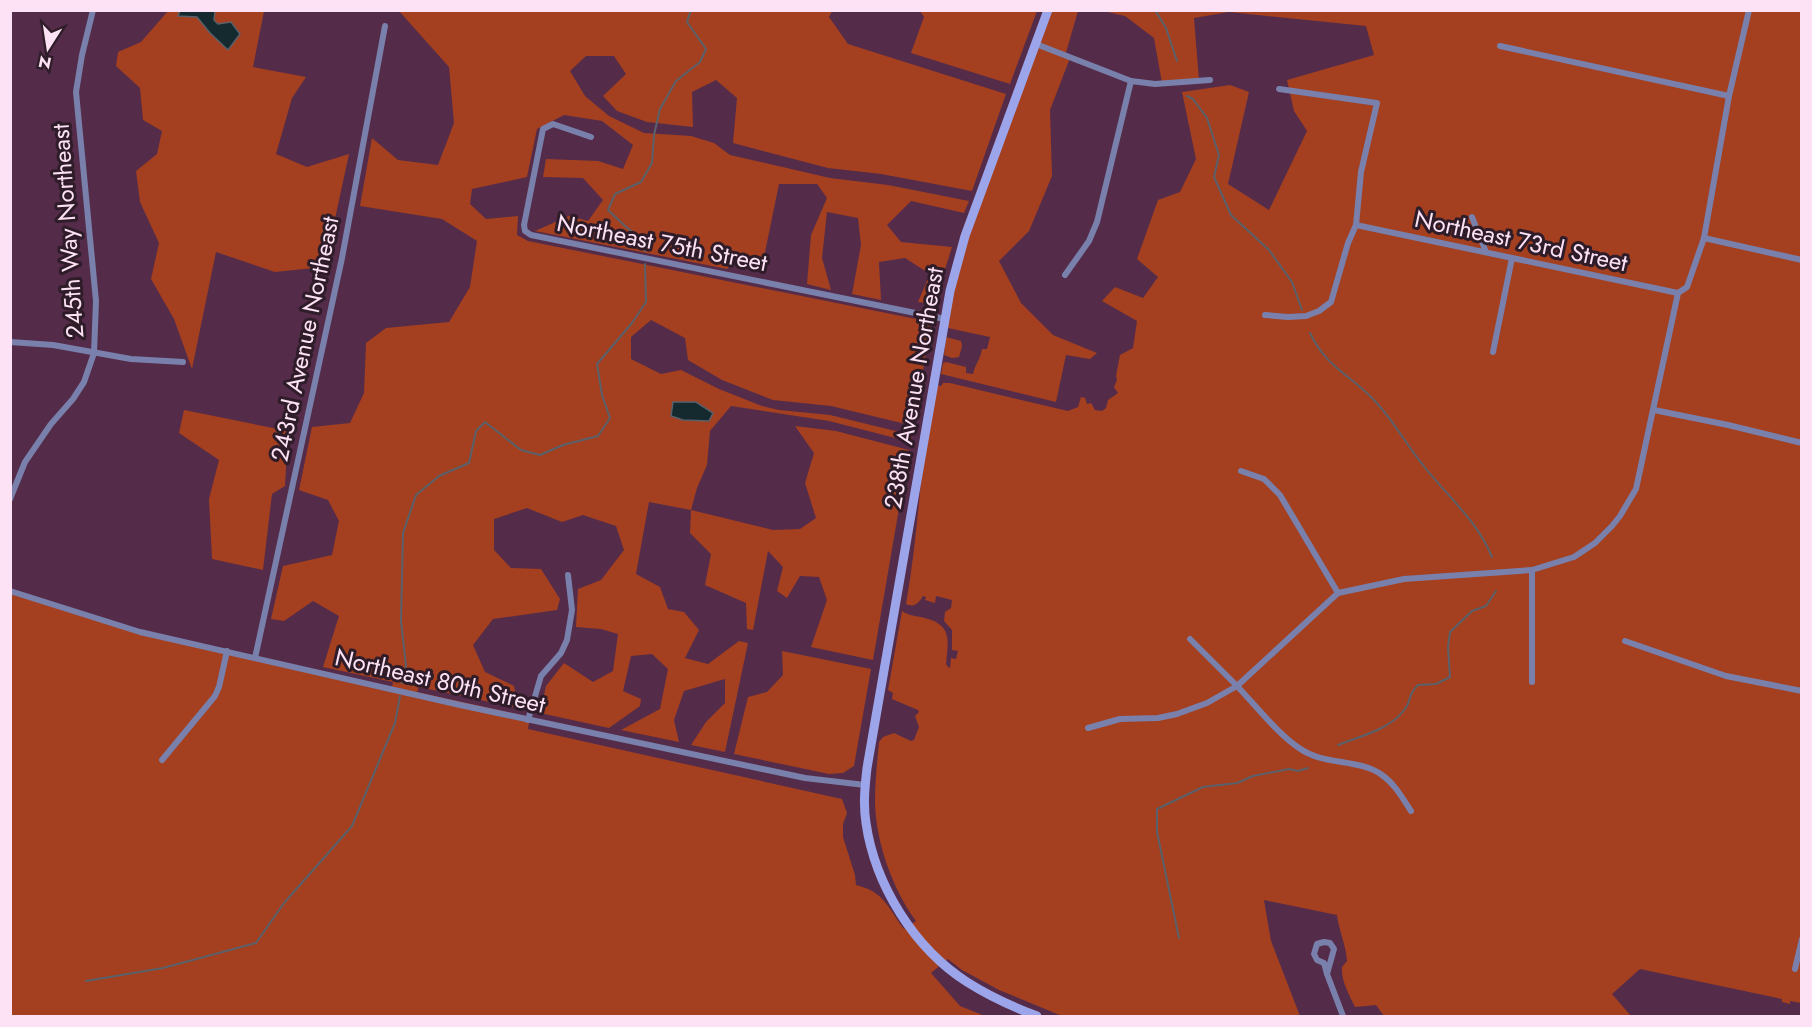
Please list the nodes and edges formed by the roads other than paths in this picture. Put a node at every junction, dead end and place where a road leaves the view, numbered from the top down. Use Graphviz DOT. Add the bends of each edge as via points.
graph roads {
  1 [pos="93,10"];
  2 [pos="1048,10"];
  3 [pos="1749,10"];
  4 [pos="385,26"];
  5 [pos="1036,44"];
  6 [pos="1500,46"];
  7 [pos="1210,80"];
  8 [pos="1131,81"];
  9 [pos="1279,89"];
  10 [pos="1729,96"];
  11 [pos="591,137"];
  12 [pos="1472,217"];
  13 [pos="1356,225"];
  14 [pos="1704,238"];
  15 [pos="1486,252"];
  16 [pos="1512,258"];
  17 [pos="1802,260"];
  18 [pos="1065,275"];
  19 [pos="1678,293"];
  20 [pos="1265,315"];
  21 [pos="945,319"];
  22 [pos="10,342"];
  23 [pos="1493,352"];
  24 [pos="94,353"];
  25 [pos="183,362"];
  26 [pos="1654,410"];
  27 [pos="1802,443"];
  28 [pos="1241,471"];
  29 [pos="10,499"];
  30 [pos="1532,570"];
  31 [pos="568,575"];
  32 [pos="10,591"];
  33 [pos="1338,593"];
  34 [pos="1190,639"];
  35 [pos="1625,641"];
  36 [pos="227,651"];
  37 [pos="255,658"];
  38 [pos="1532,682"];
  39 [pos="1237,686"];
  40 [pos="1802,691"];
  41 [pos="528,720"];
  42 [pos="1088,728"];
  43 [pos="162,760"];
  44 [pos="865,785"];
  45 [pos="1411,811"];
  46 [pos="1802,939"];
  47 [pos="1795,969"];
  48 [pos="1327,974"];
  49 [pos="1037,1017"];
  50 [pos="1343,1017"];
  1 -- 24 [label="street, 245th Way Northeast" via="76,92 96,301"];
  2 -- 5 [label="street, 238th Avenue Northeast"];
  3 -- 10 [label="street"];
  4 -- 37 [label="street, 243rd Avenue Northeast" via="342,258"];
  5 -- 8 [label="street"];
  5 -- 21 [label="street, 238th Avenue Northeast" via="960,252"];
  6 -- 10 [label="street"];
  7 -- 8 [label="street" via="1155,84"];
  8 -- 18 [label="street" via="1097,222"];
  9 -- 13 [label="street" via="1376,107 1361,172"];
  10 -- 14 [label="street"];
  11 -- 21 [label="street, Northeast 75th Street" via="553,124 543,129 524,225 531,235"];
  12 -- 15 [label="street"];
  13 -- 15 [label="street, Northeast 73rd Street"];
  13 -- 20 [label="street" via="1334,296 1326,307 1294,318"];
  14 -- 17 [label="street"];
  14 -- 19 [label="street" via="1687,287"];
  15 -- 16 [label="street, Northeast 73rd Street"];
  16 -- 19 [label="street, Northeast 73rd Street"];
  16 -- 23 [label="street"];
  19 -- 26 [label="street"];
  21 -- 44 [label="street, 238th Avenue Northeast"];
  22 -- 24 [label="street"];
  24 -- 25 [label="street"];
  24 -- 29 [label="street, 245th Way Northeast" via="84,382 25,462"];
  26 -- 27 [label="street"];
  26 -- 30 [label="street" via="1636,489 1620,516 1595,543 1574,557"];
  28 -- 33 [label="street" via="1264,478 1280,495"];
  30 -- 33 [label="street" via="1404,579"];
  30 -- 38 [label="street"];
  31 -- 41 [label="street" via="572,610 567,640 541,676"];
  32 -- 36 [label="street, Northeast 80th Street" via="140,632"];
  33 -- 39 [label="street"];
  34 -- 39 [label="street"];
  35 -- 40 [label="street" via="1726,676"];
  36 -- 37 [label="street, Northeast 80th Street"];
  36 -- 43 [label="street" via="216,696"];
  37 -- 41 [label="street, Northeast 80th Street"];
  39 -- 42 [label="street" via="1177,714 1120,719"];
  39 -- 45 [label="street" via="1300,749 1321,758 1372,769 1395,787"];
  41 -- 44 [label="street, Northeast 80th Street" via="805,778"];
  44 -- 49 [label="street, 238th Avenue Northeast" via="867,831 879,871 911,929 965,981"];
  46 -- 47 [label="street"];
  48 -- 48 [label="street" via="1334,950 1324,942 1317,944 1314,954 1324,963"];
  48 -- 50 [label="street"];
}
